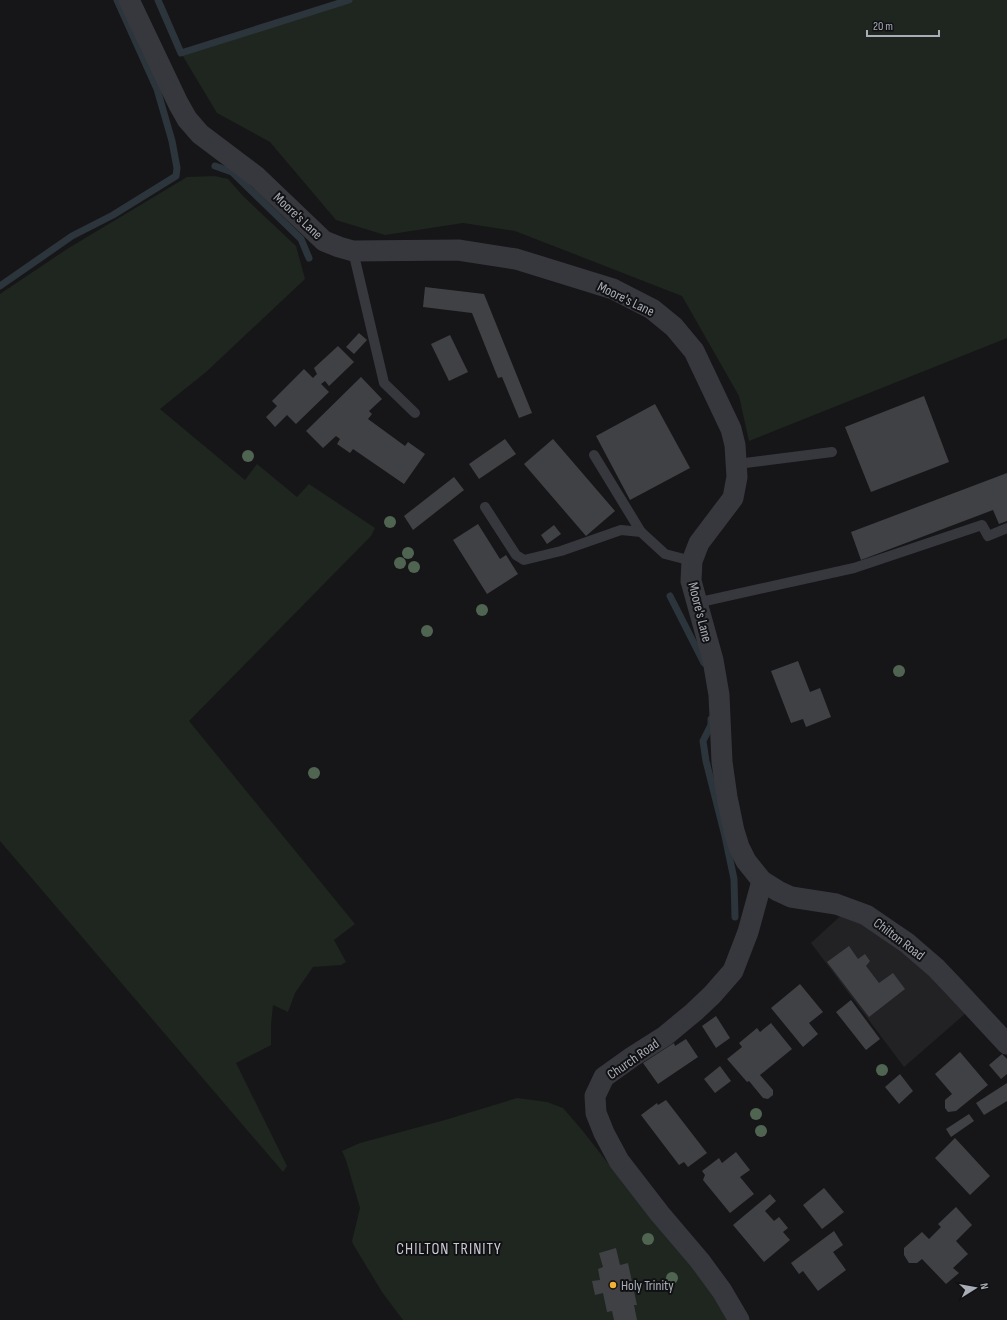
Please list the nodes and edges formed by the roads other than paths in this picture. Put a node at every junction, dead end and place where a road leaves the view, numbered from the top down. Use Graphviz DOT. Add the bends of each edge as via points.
graph roads {
  1 [pos="129,0"];
  2 [pos="353,251"];
  3 [pos="415,412"];
  4 [pos="832,452"];
  5 [pos="594,455"];
  6 [pos="737,464"];
  7 [pos="485,507"];
  8 [pos="1007,528"];
  9 [pos="641,532"];
  10 [pos="692,561"];
  11 [pos="696,603"];
  12 [pos="762,881"];
  13 [pos="1007,1044"];
  14 [pos="739,1320"];
  1 -- 2 [label="street, Moore's Lane" via="178,103 200,134 257,177 324,241"];
  2 -- 3 [label="lane" via="384,383"];
  2 -- 6 [label="street, Moore's Lane" via="458,250 516,259 613,289 652,309 674,327 694,351 731,429"];
  4 -- 6 [label="lane"];
  5 -- 9 [label="lane"];
  6 -- 10 [label="street, Moore's Lane" via="733,498 699,543"];
  7 -- 9 [label="lane" via="516,555 524,560 561,552 621,530"];
  8 -- 11 [label="lane" via="988,536 982,524 854,568"];
  9 -- 10 [label="lane" via="665,554"];
  10 -- 11 [label="street, Moore's Lane" via="691,581"];
  11 -- 12 [label="street, Moore's Lane" via="713,660 719,694 722,762 734,832 746,861"];
  12 -- 13 [label="street, Chilton Road" via="791,897 836,904 866,915 907,943 936,968"];
  12 -- 14 [label="street, Church Road" via="748,932 733,971 712,995 665,1036 604,1077 595,1096 596,1113 619,1161 704,1267"];
}
